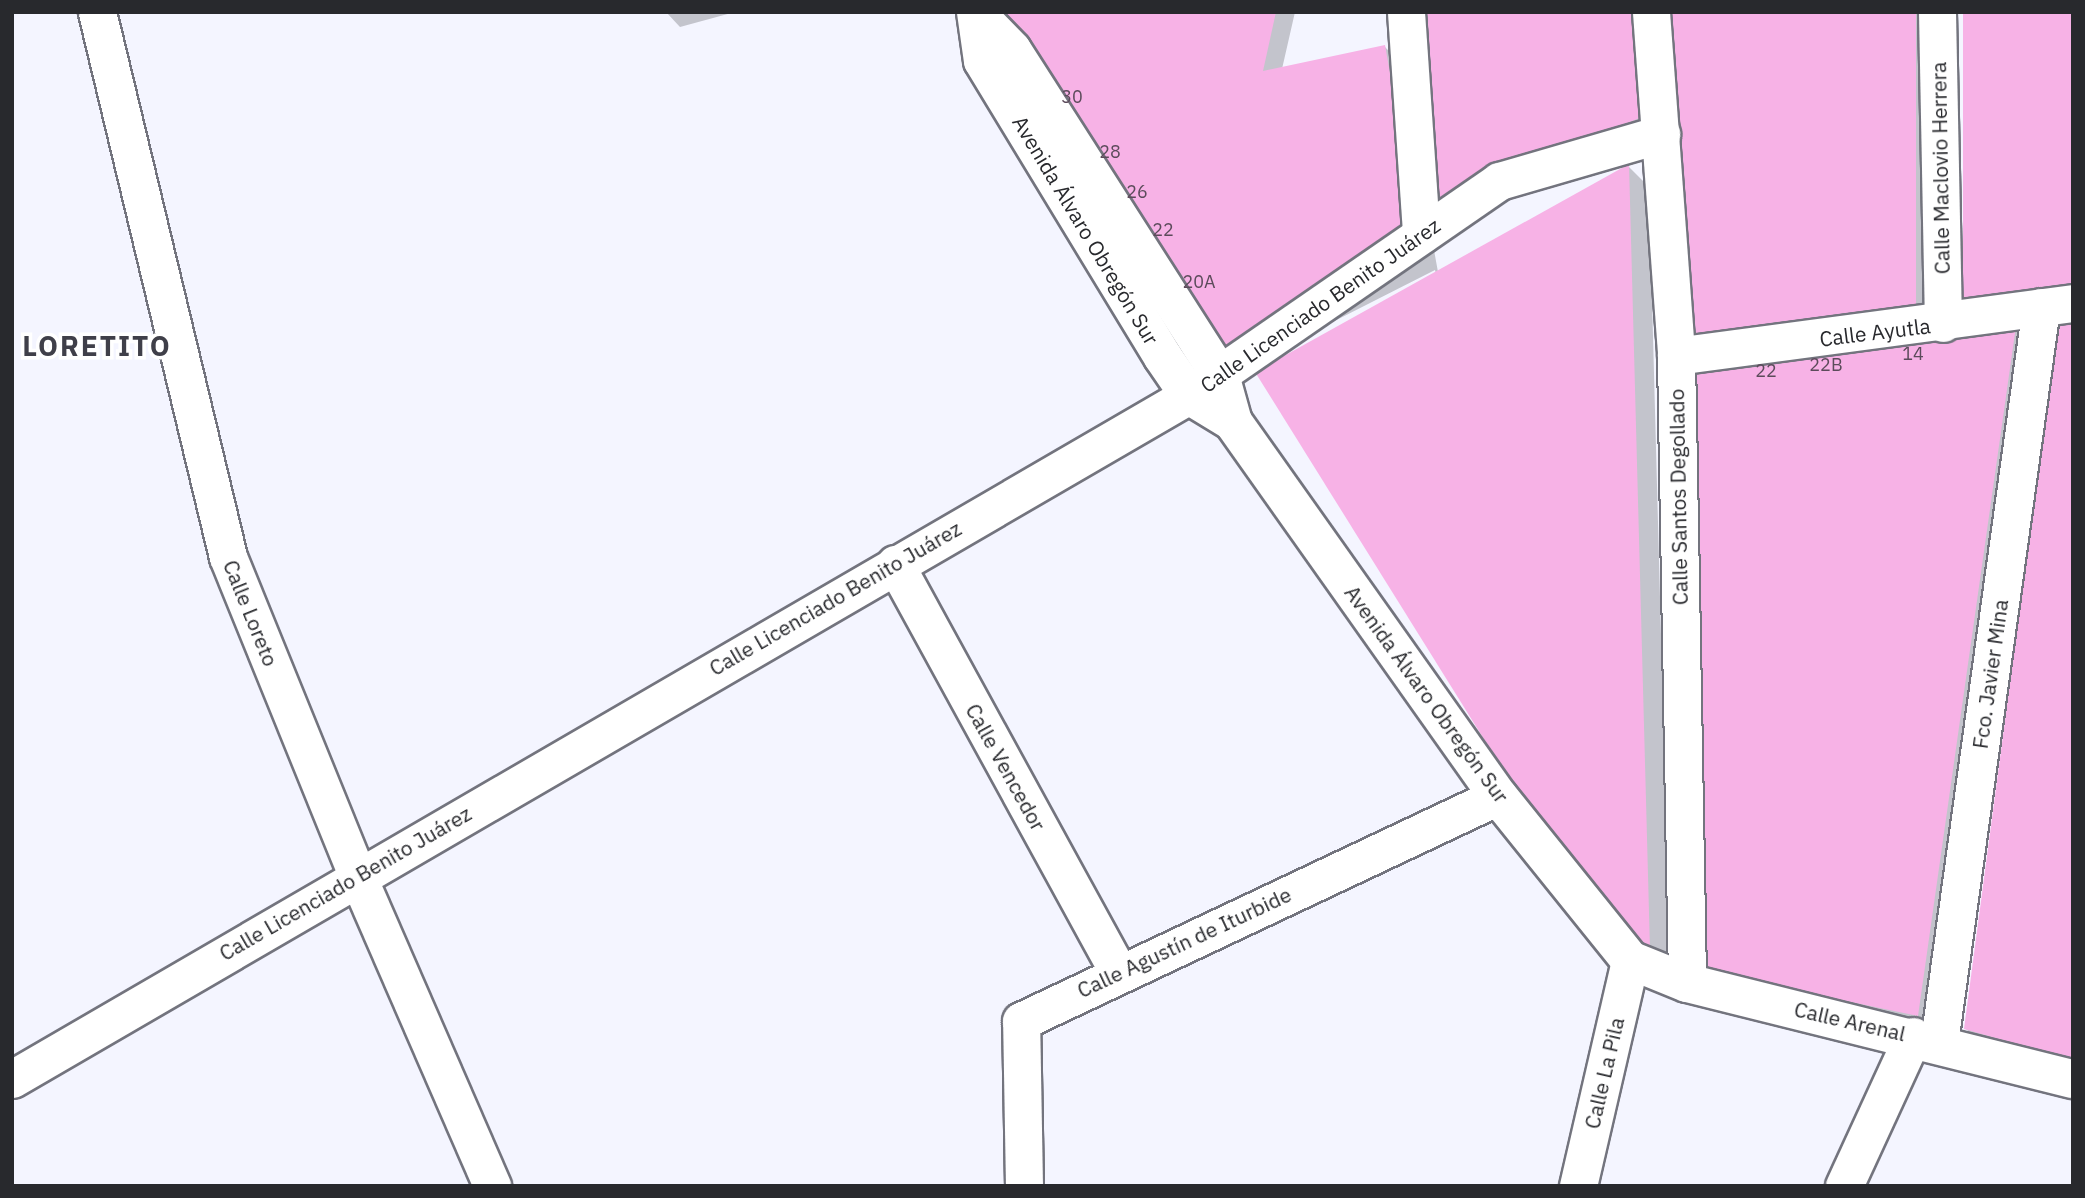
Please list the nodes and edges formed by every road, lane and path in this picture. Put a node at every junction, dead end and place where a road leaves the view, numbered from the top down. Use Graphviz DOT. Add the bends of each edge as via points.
graph roads {
  1 [pos="97,12"];
  2 [pos="1406,12"];
  3 [pos="1651,12"];
  4 [pos="1937,12"];
  5 [pos="976,13"];
  6 [pos="1661,134"];
  7 [pos="1421,234"];
  8 [pos="2057,305"];
  9 [pos="1943,323"];
  10 [pos="1676,356"];
  11 [pos="1205,385"];
  12 [pos="895,564"];
  13 [pos="1498,796"];
  14 [pos="357,875"];
  15 [pos="1630,960"];
  16 [pos="1118,971"];
  17 [pos="1687,983"];
  18 [pos="1926,1039"];
  19 [pos="12,1079"];
  20 [pos="2073,1079"];
  21 [pos="492,1186"];
  22 [pos="1024,1186"];
  23 [pos="1578,1186"];
  24 [pos="1844,1186"];
  1 -- 14 [label="street, Calle Loreto" via="228,557"];
  2 -- 7 [label="street"];
  3 -- 6 [label="street, Calle Santos Degollado"];
  4 -- 9 [label="street, Calle Maclovio Herrera"];
  5 -- 11 [label="street, Avenida Álvaro Obregón Sur" via="1012,50"];
  6 -- 7 [label="street, Calle Licenciado Benito Juárez" via="1499,181"];
  6 -- 10 [label="street, Calle Santos Degollado"];
  7 -- 11 [label="street, Calle Licenciado Benito Juárez"];
  8 -- 9 [label="street, Calle Ayutla"];
  8 -- 18 [label="street, Fco. Javier Mina"];
  9 -- 10 [label="street, Calle Ayutla"];
  10 -- 17 [label="street, Calle Santos Degollado"];
  11 -- 12 [label="street, Calle Licenciado Benito Juárez"];
  11 -- 13 [label="street, Avenida Álvaro Obregón Sur"];
  12 -- 14 [label="street, Calle Licenciado Benito Juárez"];
  12 -- 16 [label="street, Calle Vencedor"];
  13 -- 15 [label="street, Avenida Álvaro Obregón Sur"];
  13 -- 16 [label="street, Calle Agustín de Iturbide"];
  14 -- 19 [label="street, Calle Licenciado Benito Juárez"];
  14 -- 21 [label="street, Calle Loreto"];
  15 -- 17 [label="street, Calle Arenal"];
  15 -- 23 [label="street, Calle La Pila"];
  16 -- 22 [label="street, Calle Agustín de Iturbide" via="1021,1021"];
  17 -- 18 [label="street, Calle Arenal"];
  18 -- 20 [label="street, Calle Arenal"];
  18 -- 24 [label="street, Fco. Javier Mina"];
}
